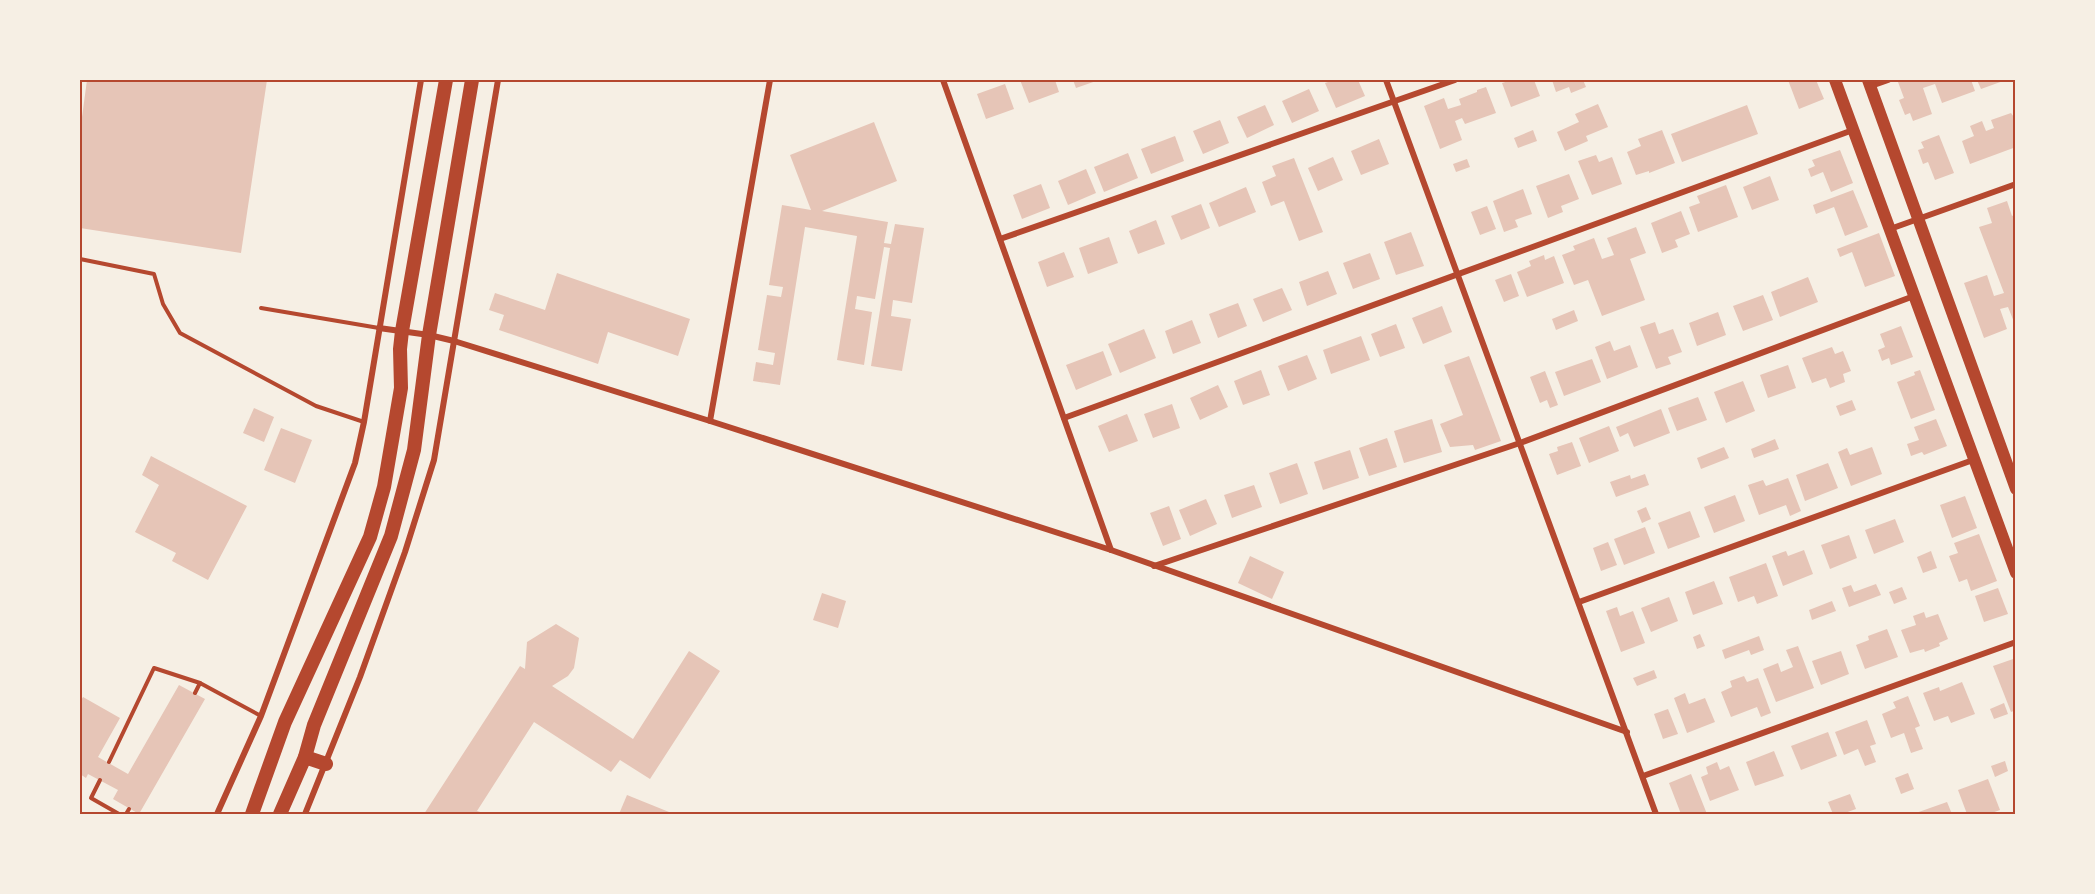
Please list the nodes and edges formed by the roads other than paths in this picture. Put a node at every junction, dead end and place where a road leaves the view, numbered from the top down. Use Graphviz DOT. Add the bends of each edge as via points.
graph roads {
  1 [pos="422,80"];
  2 [pos="446,80"];
  3 [pos="472,80"];
  4 [pos="498,80"];
  5 [pos="770,80"];
  6 [pos="943,80"];
  7 [pos="1386,80"];
  8 [pos="1455,80"];
  9 [pos="1836,80"];
  10 [pos="1888,80"];
  11 [pos="1870,83"];
  12 [pos="1394,101"];
  13 [pos="1854,130"];
  14 [pos="2016,184"];
  15 [pos="1918,219"];
  16 [pos="1890,229"];
  17 [pos="1000,239"];
  18 [pos="80,259"];
  19 [pos="1458,274"];
  20 [pos="1914,296"];
  21 [pos="261,308"];
  22 [pos="380,328"];
  23 [pos="402,331"];
  24 [pos="429,334"];
  25 [pos="454,341"];
  26 [pos="1064,418"];
  27 [pos="710,421"];
  28 [pos="364,422"];
  29 [pos="1520,443"];
  30 [pos="1973,460"];
  31 [pos="2016,489"];
  32 [pos="1111,550"];
  33 [pos="1154,566"];
  34 [pos="2016,573"];
  35 [pos="1579,602"];
  36 [pos="2016,642"];
  37 [pos="200,683"];
  38 [pos="195,693"];
  39 [pos="261,716"];
  40 [pos="1627,732"];
  41 [pos="304,757"];
  42 [pos="108,762"];
  43 [pos="326,764"];
  44 [pos="1643,776"];
  45 [pos="100,780"];
  46 [pos="129,808"];
  47 [pos="119,814"];
  48 [pos="126,814"];
  49 [pos="218,814"];
  50 [pos="252,814"];
  51 [pos="280,814"];
  52 [pos="305,814"];
  53 [pos="1656,814"];
  1 -- 22 [label="street"];
  2 -- 23 [label="highway"];
  3 -- 24 [label="highway"];
  4 -- 25 [label="street"];
  5 -- 27 [label="street"];
  6 -- 17 [label="street"];
  7 -- 12 [label="street"];
  8 -- 12 [label="street"];
  9 -- 13 [label="main road"];
  10 -- 11 [label="street"];
  11 -- 15 [label="main road"];
  12 -- 17 [label="street"];
  12 -- 19 [label="street"];
  13 -- 16 [label="main road"];
  13 -- 19 [label="street"];
  14 -- 15 [label="street"];
  15 -- 16 [label="street"];
  15 -- 31 [label="main road"];
  16 -- 20 [label="main road"];
  17 -- 26 [label="street"];
  18 -- 28 [label="lane" via="154,274 163,304 180,333 316,406"];
  19 -- 26 [label="street"];
  19 -- 29 [label="street"];
  20 -- 29 [label="street"];
  20 -- 30 [label="main road"];
  21 -- 22 [label="lane"];
  22 -- 23 [label="street"];
  22 -- 28 [label="street"];
  23 -- 24 [label="street"];
  23 -- 50 [label="highway" via="401,388 384,487 370,537 285,722"];
  24 -- 25 [label="street"];
  24 -- 41 [label="highway" via="414,450 391,536"];
  25 -- 27 [label="street"];
  25 -- 43 [label="street" via="435,460"];
  26 -- 32 [label="street"];
  27 -- 32 [label="street"];
  28 -- 39 [label="street" via="355,463"];
  29 -- 33 [label="street"];
  29 -- 35 [label="street"];
  30 -- 34 [label="main road"];
  30 -- 35 [label="street"];
  32 -- 33 [label="street"];
  33 -- 40 [label="street"];
  35 -- 40 [label="street"];
  36 -- 44 [label="street"];
  37 -- 38 [label="lane"];
  37 -- 39 [label="lane"];
  37 -- 42 [label="lane" via="154,668"];
  39 -- 49 [label="street"];
  40 -- 44 [label="street"];
  41 -- 43 [label="highway"];
  41 -- 51 [label="highway"];
  43 -- 52 [label="street"];
  44 -- 53 [label="street"];
  45 -- 47 [label="lane" via="91,798"];
  46 -- 48 [label="lane"];
}
